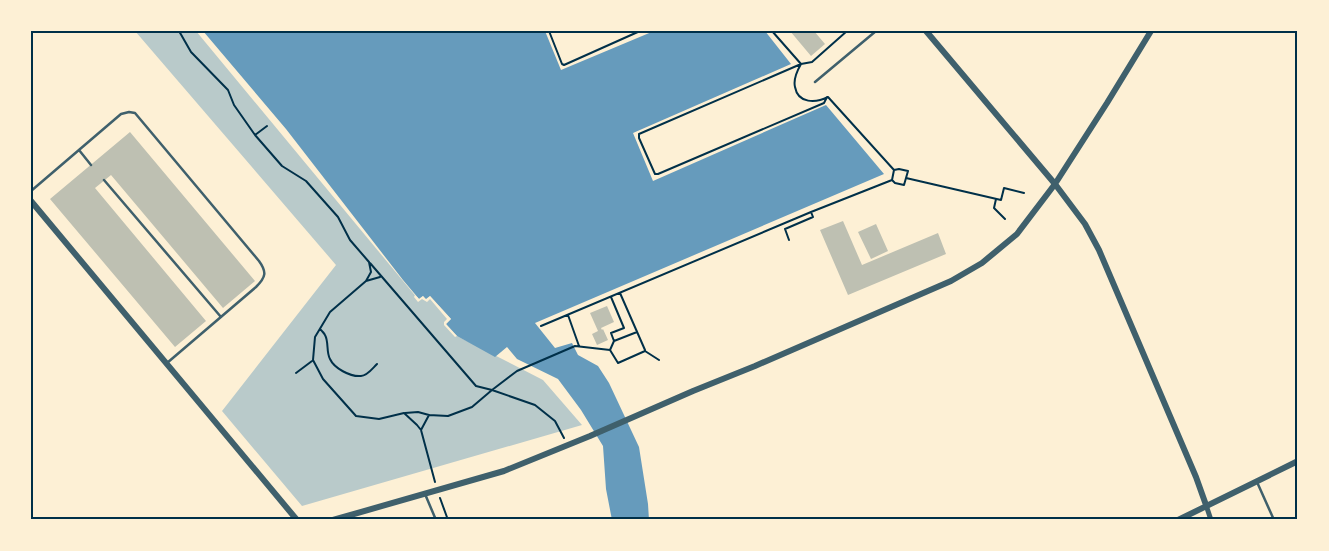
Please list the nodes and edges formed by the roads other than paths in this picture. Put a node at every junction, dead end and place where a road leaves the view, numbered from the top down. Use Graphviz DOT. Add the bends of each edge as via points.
graph roads {
  1 [pos="876,31"];
  2 [pos="926,31"];
  3 [pos="1150,31"];
  4 [pos="815,82"];
  5 [pos="79,150"];
  6 [pos="91,165"];
  7 [pos="104,180"];
  8 [pos="1055,184"];
  9 [pos="31,191"];
  10 [pos="31,201"];
  11 [pos="221,317"];
  12 [pos="166,363"];
  13 [pos="1298,461"];
  14 [pos="1256,481"];
  15 [pos="425,494"];
  16 [pos="1206,505"];
  17 [pos="297,520"];
  18 [pos="333,520"];
  19 [pos="436,520"];
  20 [pos="1178,520"];
  21 [pos="1211,520"];
  22 [pos="1274,520"];
  1 -- 4 [label="lane"];
  2 -- 8 [label="street"];
  3 -- 8 [label="street"];
  5 -- 6 [label="lane"];
  5 -- 9 [label="lane"];
  5 -- 11 [label="lane" via="121,114 135,113 263,267 263,280"];
  7 -- 11 [label="lane"];
  8 -- 15 [label="street" via="1017,234 982,263 951,280 590,436 504,470"];
  8 -- 16 [label="street" via="1085,224 1099,250"];
  10 -- 12 [label="street"];
  11 -- 12 [label="lane"];
  12 -- 17 [label="street"];
  13 -- 14 [label="street"];
  14 -- 16 [label="street"];
  14 -- 22 [label="lane"];
  15 -- 18 [label="street"];
  15 -- 19 [label="lane"];
  16 -- 20 [label="street"];
  16 -- 21 [label="street"];
}
